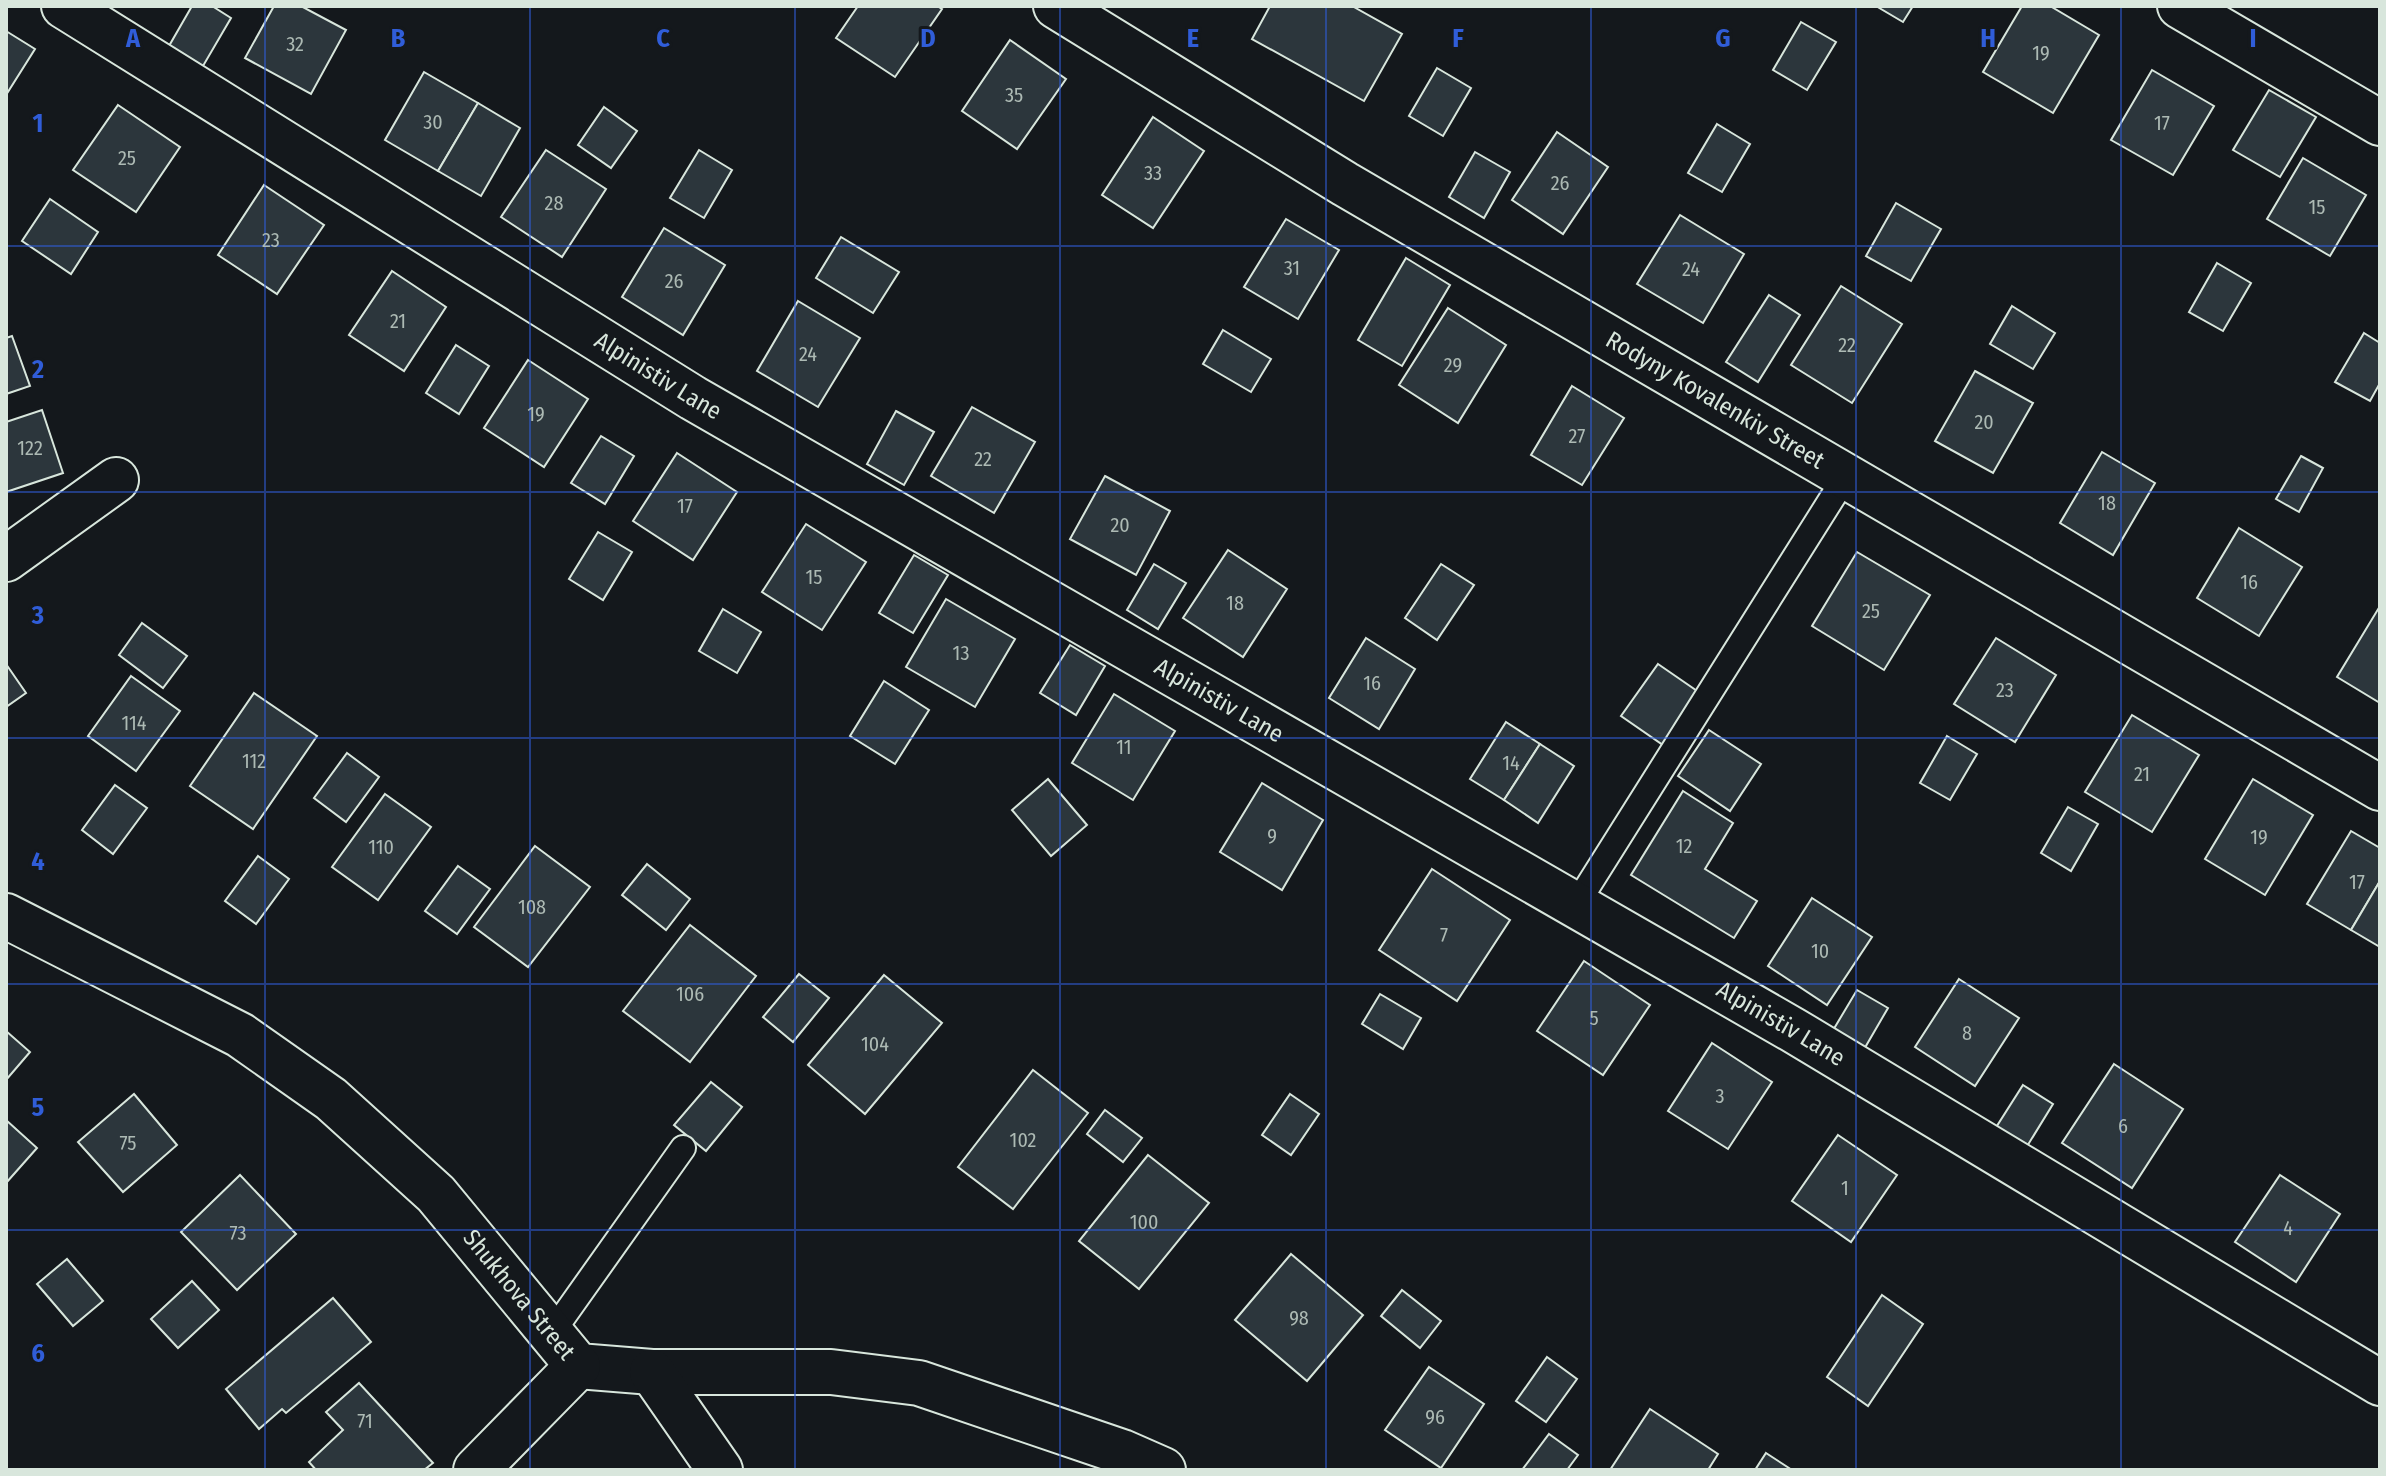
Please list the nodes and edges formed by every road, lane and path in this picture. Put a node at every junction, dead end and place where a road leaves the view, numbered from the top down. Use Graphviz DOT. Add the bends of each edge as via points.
graph roads {
  1 [pos="64,6"];
  2 [pos="1056,6"];
  3 [pos="2180,6"];
  4 [pos="2380,123"];
  5 [pos="1846,476"];
  6 [pos="116,480"];
  7 [pos="6,559"];
  8 [pos="2380,788"];
  9 [pos="1576,905"];
  10 [pos="6,916"];
  11 [pos="683,1148"];
  12 [pos="564,1350"];
  13 [pos="652,1372"];
  14 [pos="2380,1383"];
  15 [pos="476,1470"];
  16 [pos="720,1470"];
  17 [pos="1163,1470"];
  1 -- 9 [label="street, Alpinistiv Lane" via="693,398"];
  2 -- 5 [label="street, Rodyny Kovalenkiv Street" via="1345,184"];
  3 -- 4 [label="street"];
  5 -- 8 [label="street, Rodyny Kovalenkiv Street"];
  5 -- 9 [label="lane"];
  6 -- 7 [label="street"];
  9 -- 14 [label="street, Alpinistiv Lane"];
  10 -- 12 [label="street, Shukhova Street" via="240,1035 331,1099 436,1194"];
  11 -- 12 [label="lane"];
  12 -- 13 [label="street, Shukhova Street"];
  12 -- 15 [label="street"];
  13 -- 16 [label="street"];
  13 -- 17 [label="street, Shukhova Street" via="831,1372 919,1383"];
}
